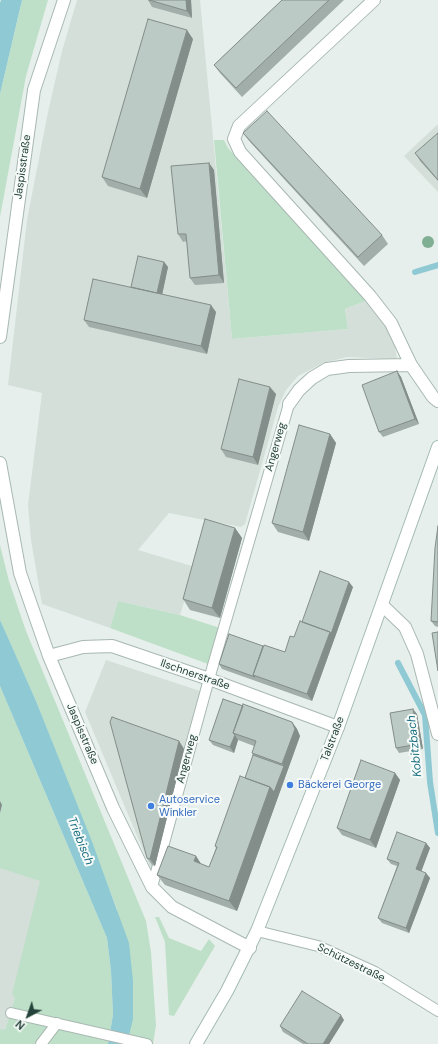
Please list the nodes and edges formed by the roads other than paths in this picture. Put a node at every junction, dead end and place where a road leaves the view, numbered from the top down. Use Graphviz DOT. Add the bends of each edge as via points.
graph roads {
  1 [pos="64,0"];
  2 [pos="374,0"];
  3 [pos="0,337"];
  4 [pos="411,365"];
  5 [pos="438,401"];
  6 [pos="289,404"];
  7 [pos="438,447"];
  8 [pos="0,463"];
  9 [pos="382,605"];
  10 [pos="50,656"];
  11 [pos="209,679"];
  12 [pos="338,727"];
  13 [pos="438,734"];
  14 [pos="152,887"];
  15 [pos="257,931"];
  16 [pos="250,948"];
  17 [pos="438,1011"];
  18 [pos="11,1013"];
  19 [pos="57,1023"];
  20 [pos="41,1044"];
  21 [pos="147,1044"];
  22 [pos="196,1044"];
  1 -- 3 [label="street, Jaspisstraße" via="34,90"];
  2 -- 4 [label="street" via="239,126 234,139 240,152 370,296 391,324"];
  4 -- 5 [label="street"];
  4 -- 6 [label="street, Angerweg" via="327,369 312,378"];
  6 -- 11 [label="lane, Angerweg"];
  7 -- 9 [label="street, Talstraße"];
  8 -- 10 [label="street, Jaspisstraße" via="20,573"];
  9 -- 12 [label="street, Talstraße"];
  9 -- 13 [label="street" via="405,627 417,654"];
  10 -- 11 [label="street, Ilschnerstraße" via="83,647 112,646"];
  10 -- 14 [label="street, Jaspisstraße" via="113,808"];
  11 -- 12 [label="street, Ilschnerstraße"];
  11 -- 14 [label="lane, Angerweg"];
  12 -- 15 [label="street, Talstraße"];
  14 -- 16 [label="street, Jaspisstraße" via="172,907"];
  15 -- 16 [label="street, Talstraße"];
  15 -- 17 [label="lane, Schützestraße" via="318,946 375,972"];
  16 -- 22 [label="street, Talstraße"];
  18 -- 19 [label="lane"];
  19 -- 20 [label="lane"];
  19 -- 21 [label="lane"];
}
